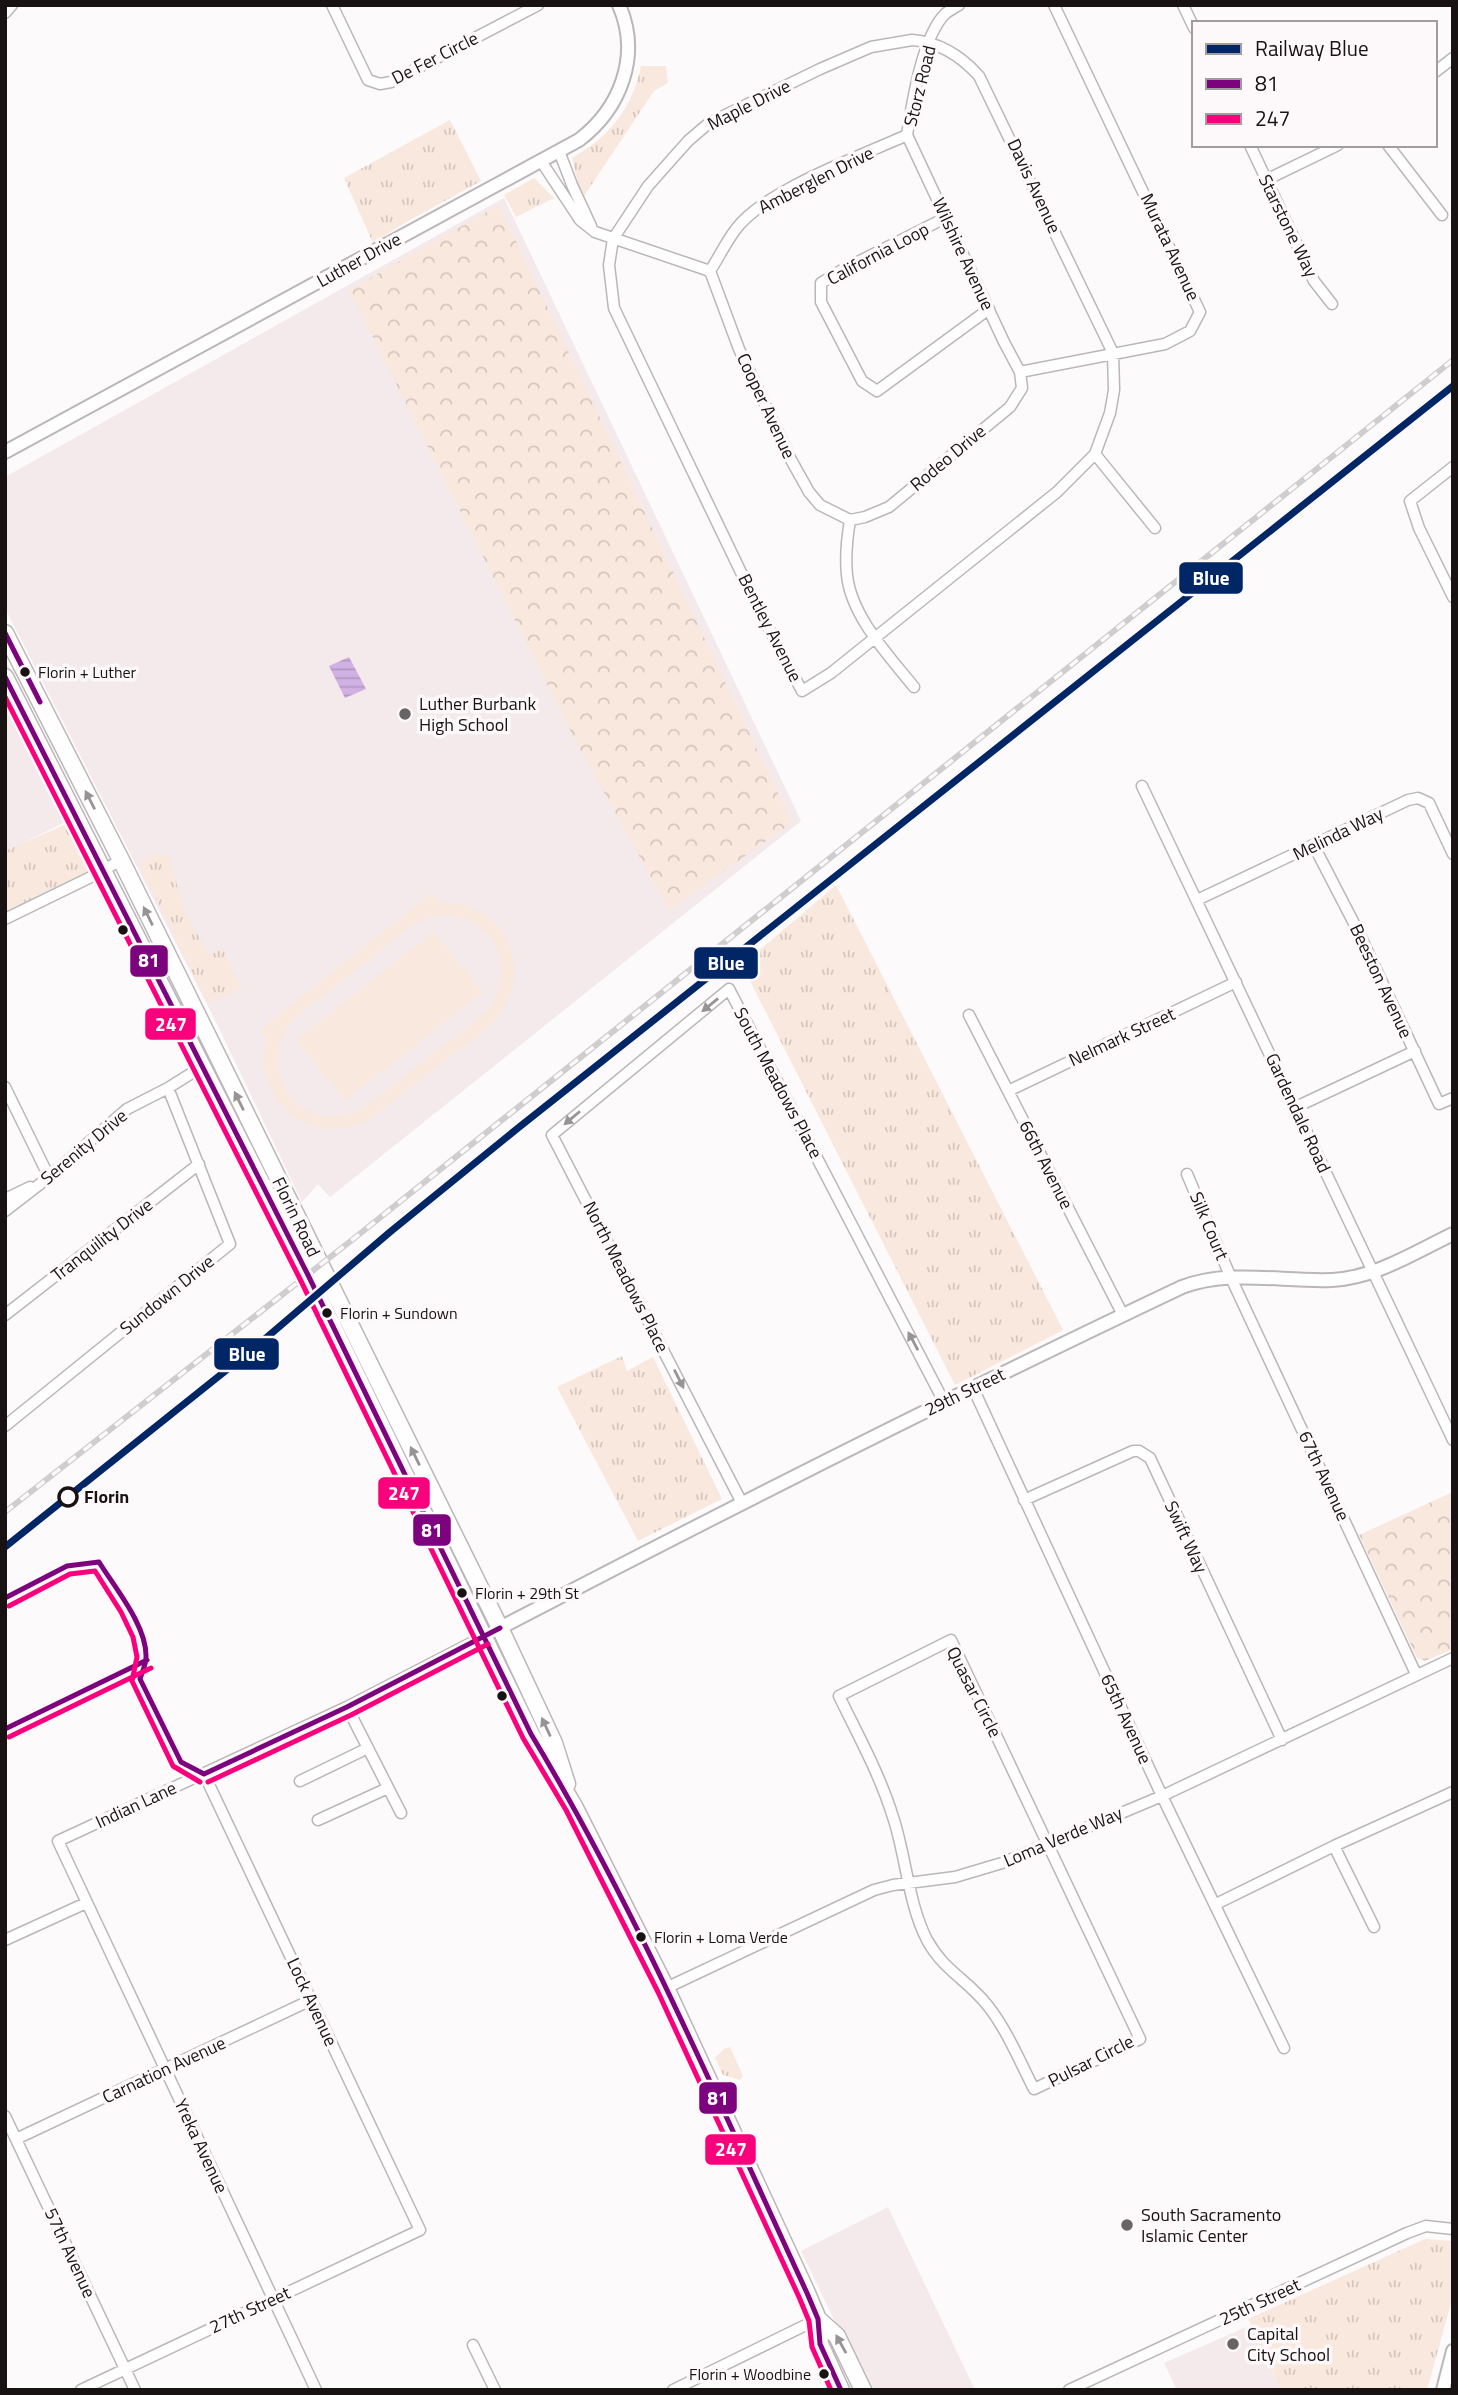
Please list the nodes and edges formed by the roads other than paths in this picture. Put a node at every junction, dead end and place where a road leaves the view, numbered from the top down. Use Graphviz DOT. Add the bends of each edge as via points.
graph roads {
  1 [pos="12,5"];
  2 [pos="332,5"];
  3 [pos="538,5"];
  4 [pos="619,5"];
  5 [pos="959,5"];
  6 [pos="1054,5"];
  7 [pos="1183,5"];
  8 [pos="5,13"];
  9 [pos="1192,24"];
  10 [pos="929,41"];
  11 [pos="1453,58"];
  12 [pos="1437,70"];
  13 [pos="907,135"];
  14 [pos="1251,147"];
  15 [pos="1334,147"];
  16 [pos="1390,147"];
  17 [pos="559,151"];
  18 [pos="541,161"];
  19 [pos="1266,180"];
  20 [pos="1442,215"];
  21 [pos="945,218"];
  22 [pos="595,232"];
  23 [pos="612,239"];
  24 [pos="710,271"];
  25 [pos="1332,304"];
  26 [pos="989,309"];
  27 [pos="1114,353"];
  28 [pos="1020,372"];
  29 [pos="5,452"];
  30 [pos="1095,454"];
  31 [pos="1453,467"];
  32 [pos="850,520"];
  33 [pos="1155,528"];
  34 [pos="1453,597"];
  35 [pos="5,633"];
  36 [pos="873,636"];
  37 [pos="5,677"];
  38 [pos="914,687"];
  39 [pos="1142,786"];
  40 [pos="1314,846"];
  41 [pos="1453,854"];
  42 [pos="121,860"];
  43 [pos="104,869"];
  44 [pos="1198,900"];
  45 [pos="5,919"];
  46 [pos="1237,982"];
  47 [pos="969,1015"];
  48 [pos="1415,1052"];
  49 [pos="203,1066"];
  50 [pos="625,1075"];
  51 [pos="228,1078"];
  52 [pos="5,1087"];
  53 [pos="168,1088"];
  54 [pos="1008,1091"];
  55 [pos="1453,1098"];
  56 [pos="10,1106"];
  57 [pos="1296,1107"];
  58 [pos="198,1164"];
  59 [pos="1187,1174"];
  60 [pos="50,1177"];
  61 [pos="5,1199"];
  62 [pos="5,1211"];
  63 [pos="1453,1234"];
  64 [pos="1374,1271"];
  65 [pos="1231,1278"];
  66 [pos="5,1315"];
  67 [pos="1123,1315"];
  68 [pos="973,1388"];
  69 [pos="944,1402"];
  70 [pos="5,1426"];
  71 [pos="1453,1440"];
  72 [pos="1024,1500"];
  73 [pos="742,1503"];
  74 [pos="500,1628"];
  75 [pos="484,1636"];
  76 [pos="1453,1658"];
  77 [pos="1416,1674"];
  78 [pos="347,1707"];
  79 [pos="1282,1740"];
  80 [pos="368,1748"];
  81 [pos="204,1774"];
  82 [pos="300,1781"];
  83 [pos="388,1788"];
  84 [pos="1453,1792"];
  85 [pos="1162,1796"];
  86 [pos="574,1806"];
  87 [pos="401,1813"];
  88 [pos="318,1820"];
  89 [pos="1047,1843"];
  90 [pos="1334,1846"];
  91 [pos="910,1882"];
  92 [pos="86,1903"];
  93 [pos="1216,1904"];
  94 [pos="1374,1927"];
  95 [pos="5,1940"];
  96 [pos="666,1988"];
  97 [pos="311,2000"];
  98 [pos="1284,2048"];
  99 [pos="165,2069"];
  100 [pos="5,2116"];
  101 [pos="16,2139"];
  102 [pos="1453,2229"];
  103 [pos="420,2230"];
  104 [pos="273,2299"];
  105 [pos="818,2319"];
  106 [pos="473,2345"];
  107 [pos="1453,2351"];
  108 [pos="125,2369"];
  109 [pos="81,2390"];
  110 [pos="135,2390"];
  111 [pos="316,2390"];
  112 [pos="495,2390"];
  113 [pos="673,2390"];
  114 [pos="841,2390"];
  115 [pos="863,2390"];
  116 [pos="1069,2390"];
  117 [pos="1443,2390"];
  1 -- 8 [label="street"];
  2 -- 3 [label="street, De Fer Circle" via="361,69 368,80 380,84"];
  4 -- 17 [label="street, Luther Drive" via="628,53 620,91 597,125"];
  5 -- 10 [label="street, Storz Road" via="944,15"];
  6 -- 27 [label="street, Murata Avenue" via="1200,312 1190,331 1165,344"];
  7 -- 9 [label="street"];
  10 -- 13 [label="street, Storz Road"];
  10 -- 23 [label="street, Maple Drive" via="871,47 709,123 673,156"];
  10 -- 27 [label="street, Davis Avenue" via="963,59 979,76"];
  11 -- 12 [label="street"];
  13 -- 21 [label="street, Wilshire Avenue"];
  13 -- 24 [label="street, Amberglen Drive" via="760,204 736,228"];
  14 -- 19 [label="street, Starstone Way"];
  15 -- 19 [label="street"];
  16 -- 20 [label="street"];
  17 -- 18 [label="street, Luther Drive"];
  17 -- 22 [label="street"];
  18 -- 22 [label="street" via="580,220"];
  18 -- 29 [label="street, Luther Drive"];
  19 -- 25 [label="street, Starstone Way" via="1314,281"];
  21 -- 26 [label="street, Wilshire Avenue"];
  21 -- 26 [label="street, California Loop" via="821,283 821,302 862,381 877,391"];
  22 -- 23 [label="street"];
  23 -- 24 [label="street"];
  23 -- 36 [label="street, Bentley Avenue" via="609,265 614,308 802,691 831,673"];
  24 -- 32 [label="street, Cooper Avenue" via="740,349 803,480 820,505"];
  26 -- 28 [label="street, Wilshire Avenue"];
  27 -- 28 [label="street, Murata Avenue"];
  27 -- 30 [label="street, Bentley Avenue" via="1110,413"];
  28 -- 32 [label="street, Rodeo Drive" via="1022,388 1010,407 889,506"];
  30 -- 33 [label="street"];
  30 -- 36 [label="street, Bentley Avenue" via="1057,492"];
  31 -- 34 [label="street" via="1410,501"];
  32 -- 36 [label="street" via="847,578"];
  42 -- 35 [label="main road, Florin Road, one-way"];
  36 -- 38 [label="street"];
  37 -- 43 [label="main road, Florin Road"];
  39 -- 44 [label="street, Gardendale Road"];
  40 -- 41 [label="street, Melinda Way" via="1419,798 1429,803"];
  40 -- 44 [label="street, Melinda Way"];
  40 -- 48 [label="street, Beeston Avenue"];
  42 -- 43 [label="street"];
  51 -- 42 [label="main road, Florin Road, one-way"];
  43 -- 45 [label="street"];
  43 -- 49 [label="main road, Florin Road"];
  44 -- 46 [label="street, Gardendale Road"];
  46 -- 54 [label="street, Nelmark Street"];
  46 -- 57 [label="street, Gardendale Road"];
  47 -- 54 [label="street, 66th Avenue"];
  48 -- 55 [label="street, Beeston Avenue" via="1439,1104"];
  48 -- 57 [label="street"];
  49 -- 51 [label="main road"];
  49 -- 53 [label="street, Serenity Drive"];
  49 -- 75 [label="main road, Florin Road"];
  69 -- 50 [label="street, South Meadows Place, one-way" via="729,989"];
  50 -- 73 [label="street, North Meadows Place, one-way" via="552,1135"];
  74 -- 51 [label="main road, Florin Road, one-way"];
  52 -- 56 [label="street"];
  53 -- 58 [label="street, Sundown Drive"];
  53 -- 60 [label="street, Serenity Drive" via="127,1109"];
  54 -- 67 [label="street, 66th Avenue"];
  56 -- 60 [label="street"];
  57 -- 64 [label="street, Gardendale Road"];
  58 -- 66 [label="street, Tranquility Drive"];
  58 -- 70 [label="street, Sundown Drive" via="230,1244"];
  59 -- 65 [label="street, Silk Court"];
  60 -- 61 [label="street"];
  60 -- 62 [label="street, Serenity Drive"];
  63 -- 64 [label="street, 29th Street"];
  64 -- 65 [label="street, 29th Street" via="1333,1280"];
  64 -- 71 [label="street, Gardendale Road"];
  65 -- 67 [label="street, 29th Street" via="1194,1283"];
  65 -- 77 [label="street, 67th Avenue"];
  67 -- 68 [label="street, 29th Street"];
  68 -- 69 [label="street, 29th Street"];
  68 -- 72 [label="street, 65th Avenue"];
  69 -- 73 [label="street, 29th Street"];
  72 -- 79 [label="street, Swift Way" via="1133,1451 1150,1458"];
  72 -- 85 [label="street, 65th Avenue"];
  73 -- 74 [label="street, 29th Street"];
  74 -- 75 [label="street, Indian Lane"];
  86 -- 74 [label="main road, Florin Road, one-way" via="554,1743"];
  75 -- 78 [label="street, Indian Lane"];
  75 -- 86 [label="main road, Florin Road" via="539,1750"];
  76 -- 77 [label="street, Loma Verde Way"];
  77 -- 79 [label="street, Loma Verde Way"];
  78 -- 80 [label="street"];
  78 -- 81 [label="street, Indian Lane"];
  79 -- 85 [label="street, Loma Verde Way"];
  80 -- 82 [label="street"];
  80 -- 83 [label="street"];
  81 -- 92 [label="street, Indian Lane" via="58,1842"];
  81 -- 97 [label="street, Lock Avenue"];
  83 -- 87 [label="street"];
  83 -- 88 [label="street"];
  84 -- 90 [label="street"];
  85 -- 89 [label="street, Loma Verde Way"];
  85 -- 93 [label="street, 65th Avenue"];
  86 -- 96 [label="main road, Florin Road"];
  89 -- 91 [label="street, Loma Verde Way" via="977,1872"];
  89 -- 91 [label="street, Quasar Circle" via="951,1640 839,1696 894,1818"];
  89 -- 91 [label="street, Pulsar Circle" via="1140,2039 1034,2090 996,2017 935,1952 919,1920"];
  90 -- 93 [label="street"];
  90 -- 94 [label="street"];
  91 -- 96 [label="street, Loma Verde Way" via="874,1890"];
  92 -- 95 [label="street"];
  92 -- 99 [label="street, Yreka Avenue"];
  93 -- 98 [label="street, 65th Avenue"];
  96 -- 105 [label="main road, Florin Road"];
  97 -- 99 [label="street, Carnation Avenue"];
  97 -- 103 [label="street, Lock Avenue"];
  99 -- 101 [label="street, Carnation Avenue"];
  99 -- 104 [label="street, Yreka Avenue"];
  100 -- 101 [label="street, 57th Avenue"];
  101 -- 108 [label="street, 57th Avenue"];
  102 -- 116 [label="street, 25th Street" via="1426,2226 1407,2233"];
  103 -- 104 [label="street, 27th Street"];
  104 -- 108 [label="street, 27th Street"];
  104 -- 111 [label="street, Yreka Avenue"];
  105 -- 113 [label="street"];
  105 -- 114 [label="main road, Florin Road" via="820,2344"];
  115 -- 105 [label="main road, Florin Road, one-way" via="837,2336"];
  106 -- 112 [label="street"];
  107 -- 117 [label="street"];
  108 -- 109 [label="street, 27th Street"];
  108 -- 110 [label="street, 57th Avenue"];
}
